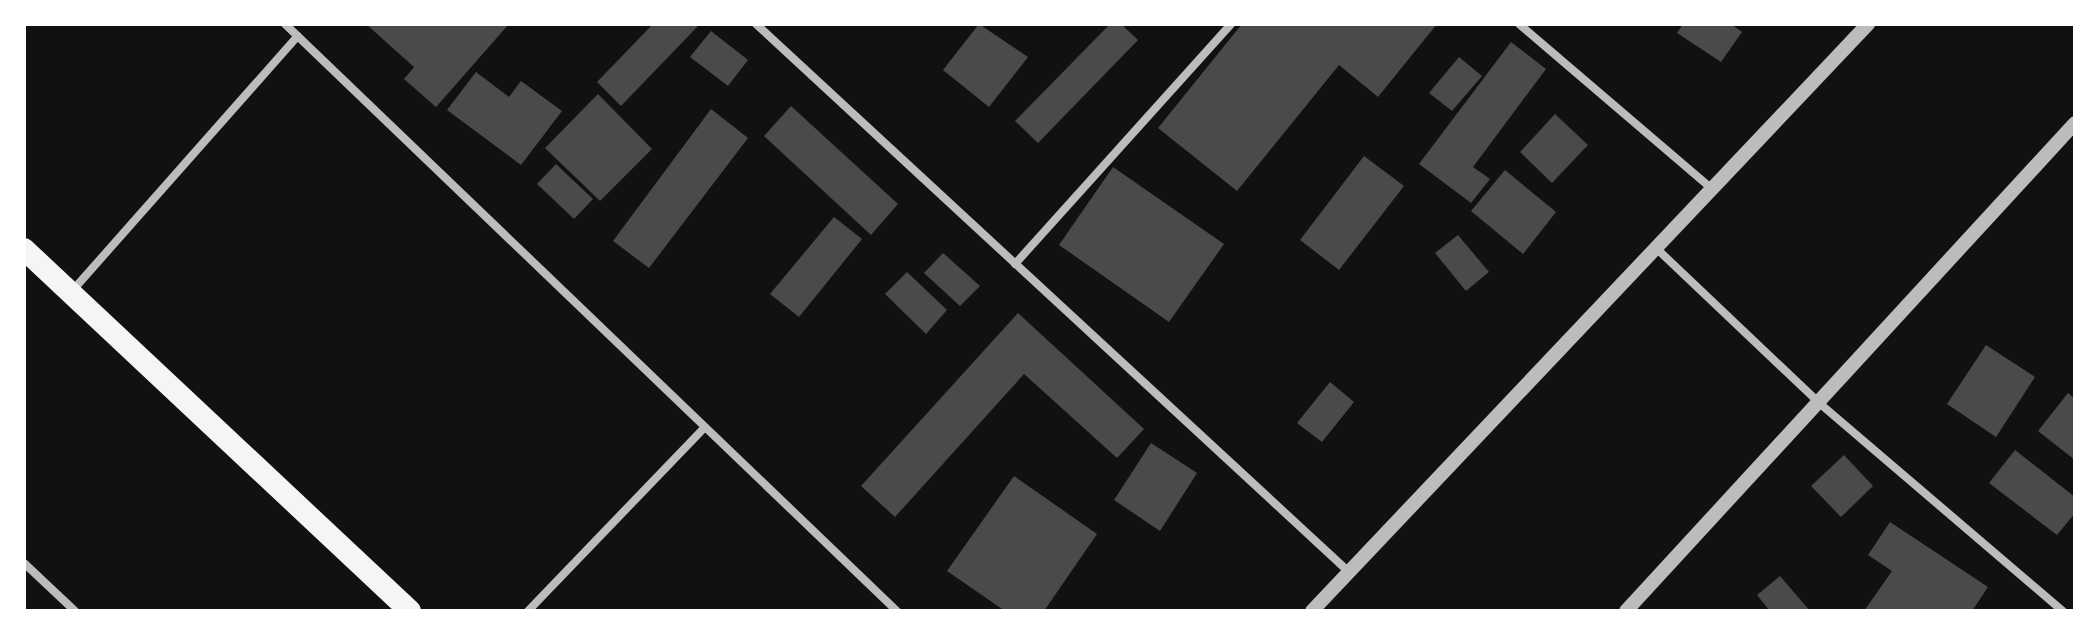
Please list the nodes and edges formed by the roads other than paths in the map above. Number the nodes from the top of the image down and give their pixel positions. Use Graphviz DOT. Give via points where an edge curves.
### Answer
graph roads {
  1 [pos="285,24"];
  2 [pos="756,24"];
  3 [pos="1231,24"];
  4 [pos="1519,24"];
  5 [pos="1868,24"];
  6 [pos="298,36"];
  7 [pos="2075,123"];
  8 [pos="1712,189"];
  9 [pos="1656,248"];
  10 [pos="24,249"];
  11 [pos="1015,264"];
  12 [pos="71,293"];
  13 [pos="1818,402"];
  14 [pos="705,427"];
  15 [pos="24,563"];
  16 [pos="1349,572"];
  17 [pos="75,611"];
  18 [pos="410,611"];
  19 [pos="528,611"];
  20 [pos="897,611"];
  21 [pos="1312,611"];
  22 [pos="1626,611"];
  23 [pos="2063,611"];
  1 -- 6 [label="street"];
  2 -- 11 [label="street"];
  3 -- 11 [label="street"];
  4 -- 8 [label="street"];
  5 -- 8 [label="street"];
  6 -- 12 [label="street"];
  6 -- 14 [label="street"];
  7 -- 13 [label="street"];
  8 -- 9 [label="street"];
  9 -- 13 [label="street"];
  9 -- 16 [label="street"];
  10 -- 12 [label="highway"];
  11 -- 16 [label="street"];
  12 -- 18 [label="highway"];
  13 -- 22 [label="street"];
  13 -- 23 [label="street"];
  14 -- 19 [label="street"];
  14 -- 20 [label="street"];
  15 -- 17 [label="street"];
  16 -- 21 [label="street"];
}
